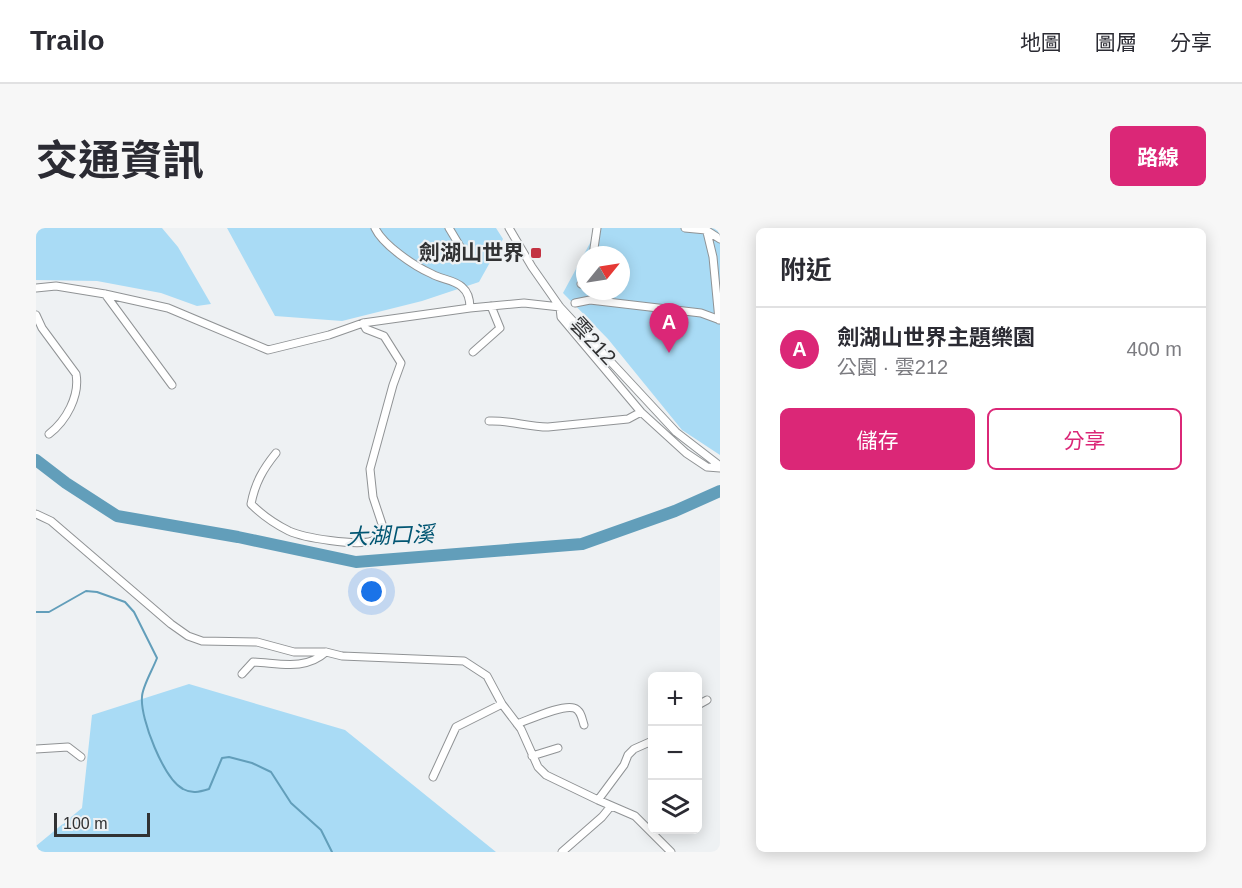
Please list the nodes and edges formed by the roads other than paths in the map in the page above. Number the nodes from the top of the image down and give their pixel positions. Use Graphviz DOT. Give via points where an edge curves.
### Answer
graph roads {
  1 [pos="375,228"];
  2 [pos="449,228"];
  3 [pos="509,228"];
  4 [pos="597,228"];
  5 [pos="685,228"];
  6 [pos="706,229"];
  7 [pos="720,239"];
  8 [pos="594,246"];
  9 [pos="461,248"];
  10 [pos="36,288"];
  11 [pos="105,294"];
  12 [pos="575,303"];
  13 [pos="491,306"];
  14 [pos="560,307"];
  15 [pos="470,308"];
  16 [pos="36,315"];
  17 [pos="719,320"];
  18 [pos="363,323"];
  19 [pos="472,352"];
  20 [pos="172,385"];
  21 [pos="641,412"];
  22 [pos="489,421"];
  23 [pos="49,434"];
  24 [pos="276,453"];
  25 [pos="720,467"];
  26 [pos="36,514"];
  27 [pos="326,652"];
  28 [pos="242,674"];
  29 [pos="707,700"];
  30 [pos="702,703"];
  31 [pos="502,704"];
  32 [pos="517,724"];
  33 [pos="584,725"];
  34 [pos="648,743"];
  35 [pos="558,748"];
  36 [pos="36,749"];
  37 [pos="532,756"];
  38 [pos="81,757"];
  39 [pos="433,777"];
  40 [pos="598,800"];
  41 [pos="611,806"];
  42 [pos="562,852"];
  43 [pos="671,852"];
  1 -- 15 [label="street" via="379,237 416,266 462,286 470,299"];
  2 -- 9 [label="street"];
  3 -- 14 [label="street, 雲212 / 雲212"];
  4 -- 8 [label="street"];
  5 -- 6 [label="street"];
  6 -- 7 [label="street"];
  6 -- 17 [label="street"];
  10 -- 11 [label="street" via="57,286"];
  11 -- 18 [label="street" via="168,308 268,350"];
  11 -- 20 [label="street"];
  12 -- 17 [label="street" via="590,300 701,313"];
  13 -- 14 [label="street" via="524,303"];
  13 -- 15 [label="street"];
  13 -- 19 [label="street" via="500,328"];
  14 -- 21 [label="street" via="561,317"];
  14 -- 25 [label="street, 雲212 / 雲212" via="676,432"];
  15 -- 18 [label="street"];
  16 -- 23 [label="street" via="76,374 78,384 68,414"];
  18 -- 24 [label="street" via="384,336 401,363 370,469 373,497 383,527 378,537 363,542 307,536 262,515 251,504 253,491 261,471"];
  21 -- 22 [label="street" via="628,419 548,427"];
  21 -- 25 [label="street" via="686,453 707,467"];
  26 -- 27 [label="street" via="51,520 188,636 202,641 257,642 294,652"];
  27 -- 28 [label="street" via="312,662 292,666 253,662"];
  27 -- 31 [label="street" via="464,661 487,676"];
  29 -- 30 [label="street"];
  31 -- 32 [label="street"];
  31 -- 39 [label="street" via="456,727"];
  32 -- 33 [label="street" via="574,708 580,712"];
  32 -- 37 [label="street"];
  34 -- 40 [label="street" via="628,755"];
  35 -- 37 [label="street"];
  36 -- 38 [label="street" via="68,747"];
  37 -- 40 [label="street" via="546,774"];
  40 -- 41 [label="street"];
  41 -- 42 [label="street"];
  41 -- 43 [label="street" via="635,816"];
}
